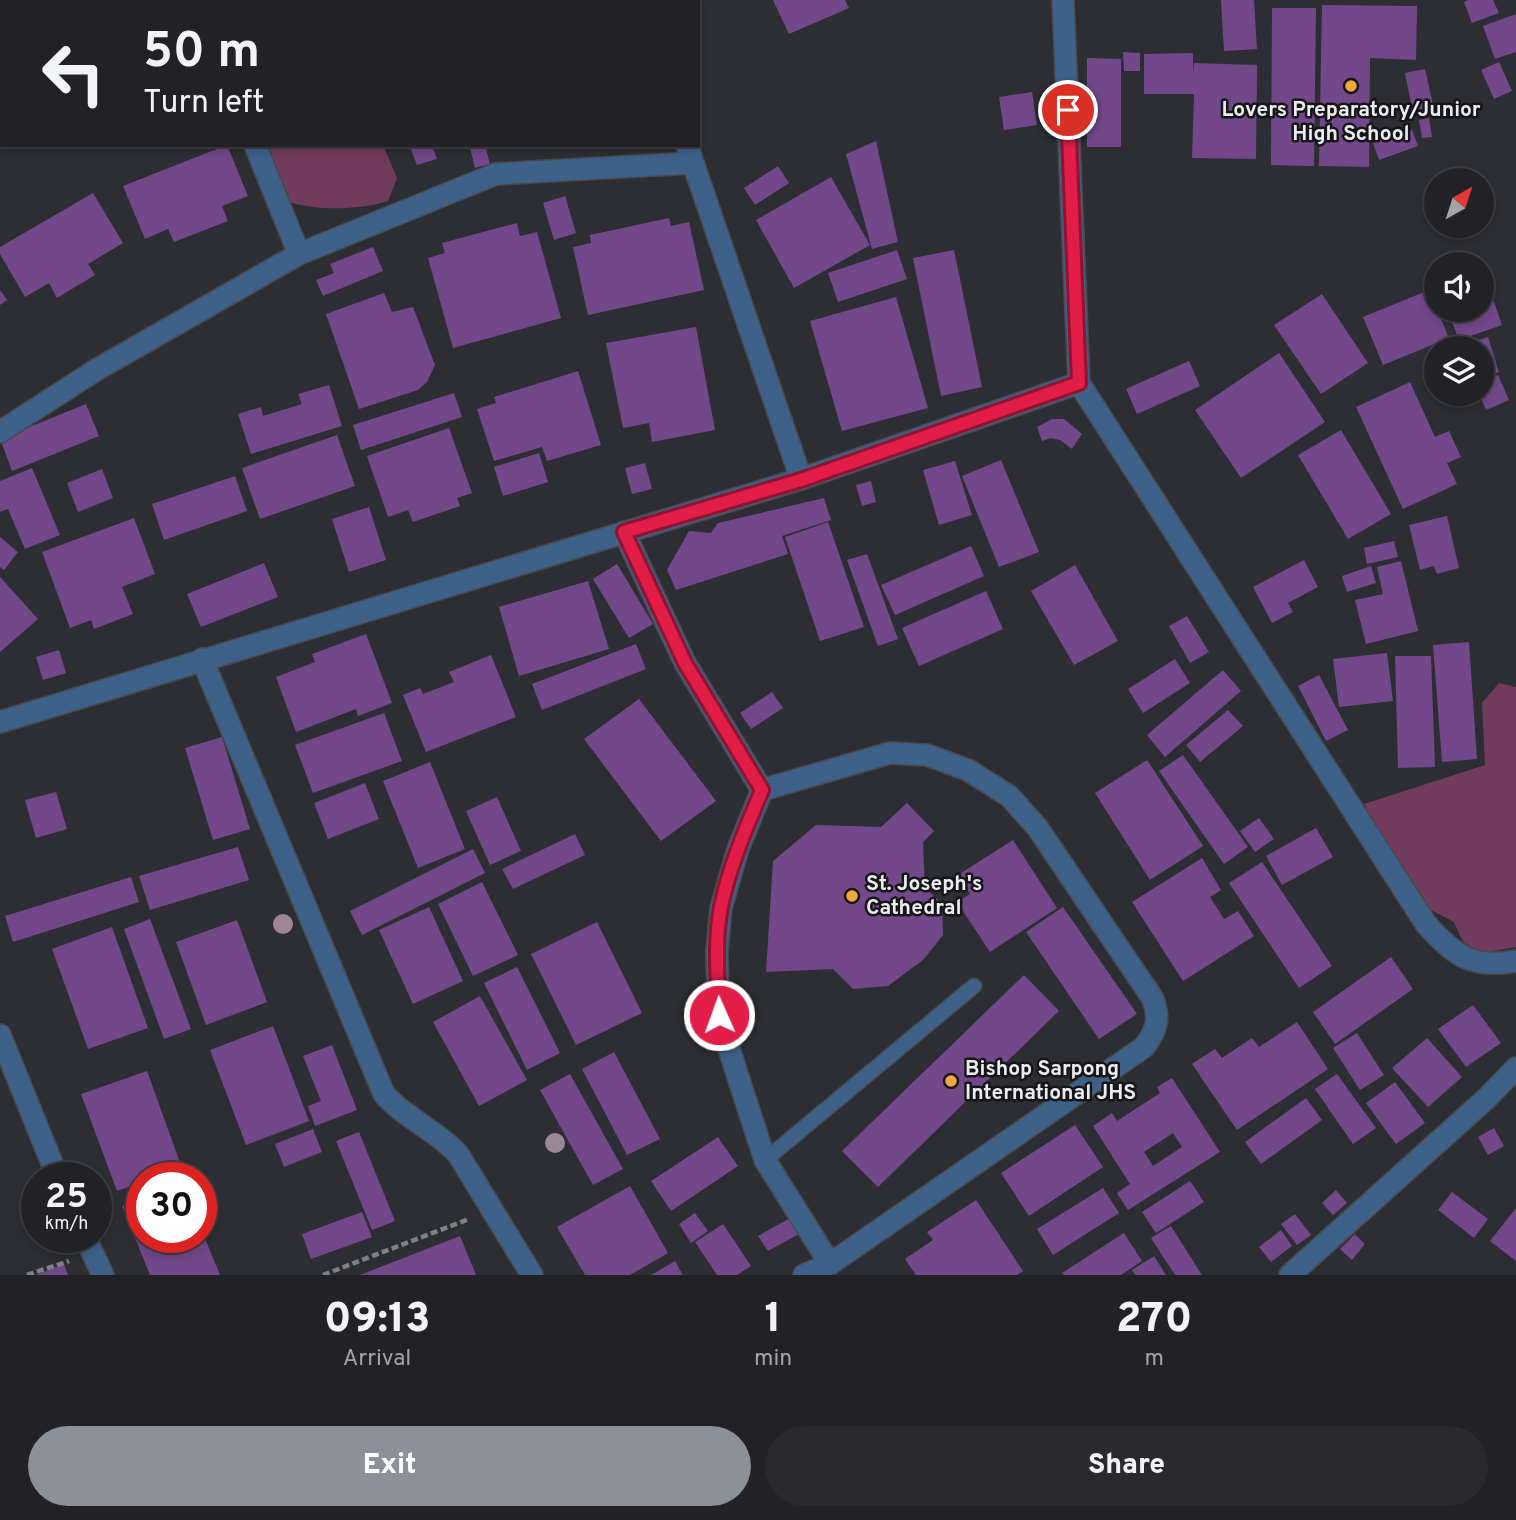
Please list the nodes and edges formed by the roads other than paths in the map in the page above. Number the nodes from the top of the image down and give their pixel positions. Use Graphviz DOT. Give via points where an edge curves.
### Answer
graph roads {
  1 [pos="1063,0"];
  2 [pos="256,147"];
  3 [pos="689,154"];
  4 [pos="299,254"];
  5 [pos="1079,383"];
  6 [pos="0,432"];
  7 [pos="801,480"];
  8 [pos="624,532"];
  9 [pos="202,659"];
  10 [pos="0,722"];
  11 [pos="762,790"];
  12 [pos="1516,961"];
  13 [pos="974,986"];
  14 [pos="0,1035"];
  15 [pos="1516,1068"];
  16 [pos="765,1160"];
  17 [pos="52,1162"];
  18 [pos="93,1253"];
  19 [pos="830,1264"];
  20 [pos="103,1275"];
  21 [pos="532,1275"];
  22 [pos="804,1275"];
  23 [pos="1290,1275"];
  1 -- 5 [label="street"];
  2 -- 4 [label="street"];
  3 -- 4 [label="street" via="496,174"];
  3 -- 7 [label="street"];
  4 -- 6 [label="street" via="96,370"];
  5 -- 7 [label="street"];
  5 -- 12 [label="street" via="1426,924 1443,943 1479,965"];
  7 -- 8 [label="street"];
  8 -- 9 [label="street"];
  8 -- 11 [label="street" via="685,663"];
  9 -- 10 [label="street"];
  9 -- 21 [label="street" via="384,1094 399,1111 444,1139 458,1154"];
  11 -- 16 [label="street" via="737,849 721,908 717,951 719,1015"];
  11 -- 19 [label="street" via="890,753 926,755 968,770 1009,796 1037,827 1153,999 1158,1016 1155,1032 1144,1047"];
  13 -- 16 [label="lane"];
  14 -- 17 [label="street"];
  15 -- 23 [label="street"];
  16 -- 19 [label="street"];
  18 -- 20 [label="street"];
  19 -- 22 [label="street"];
}
